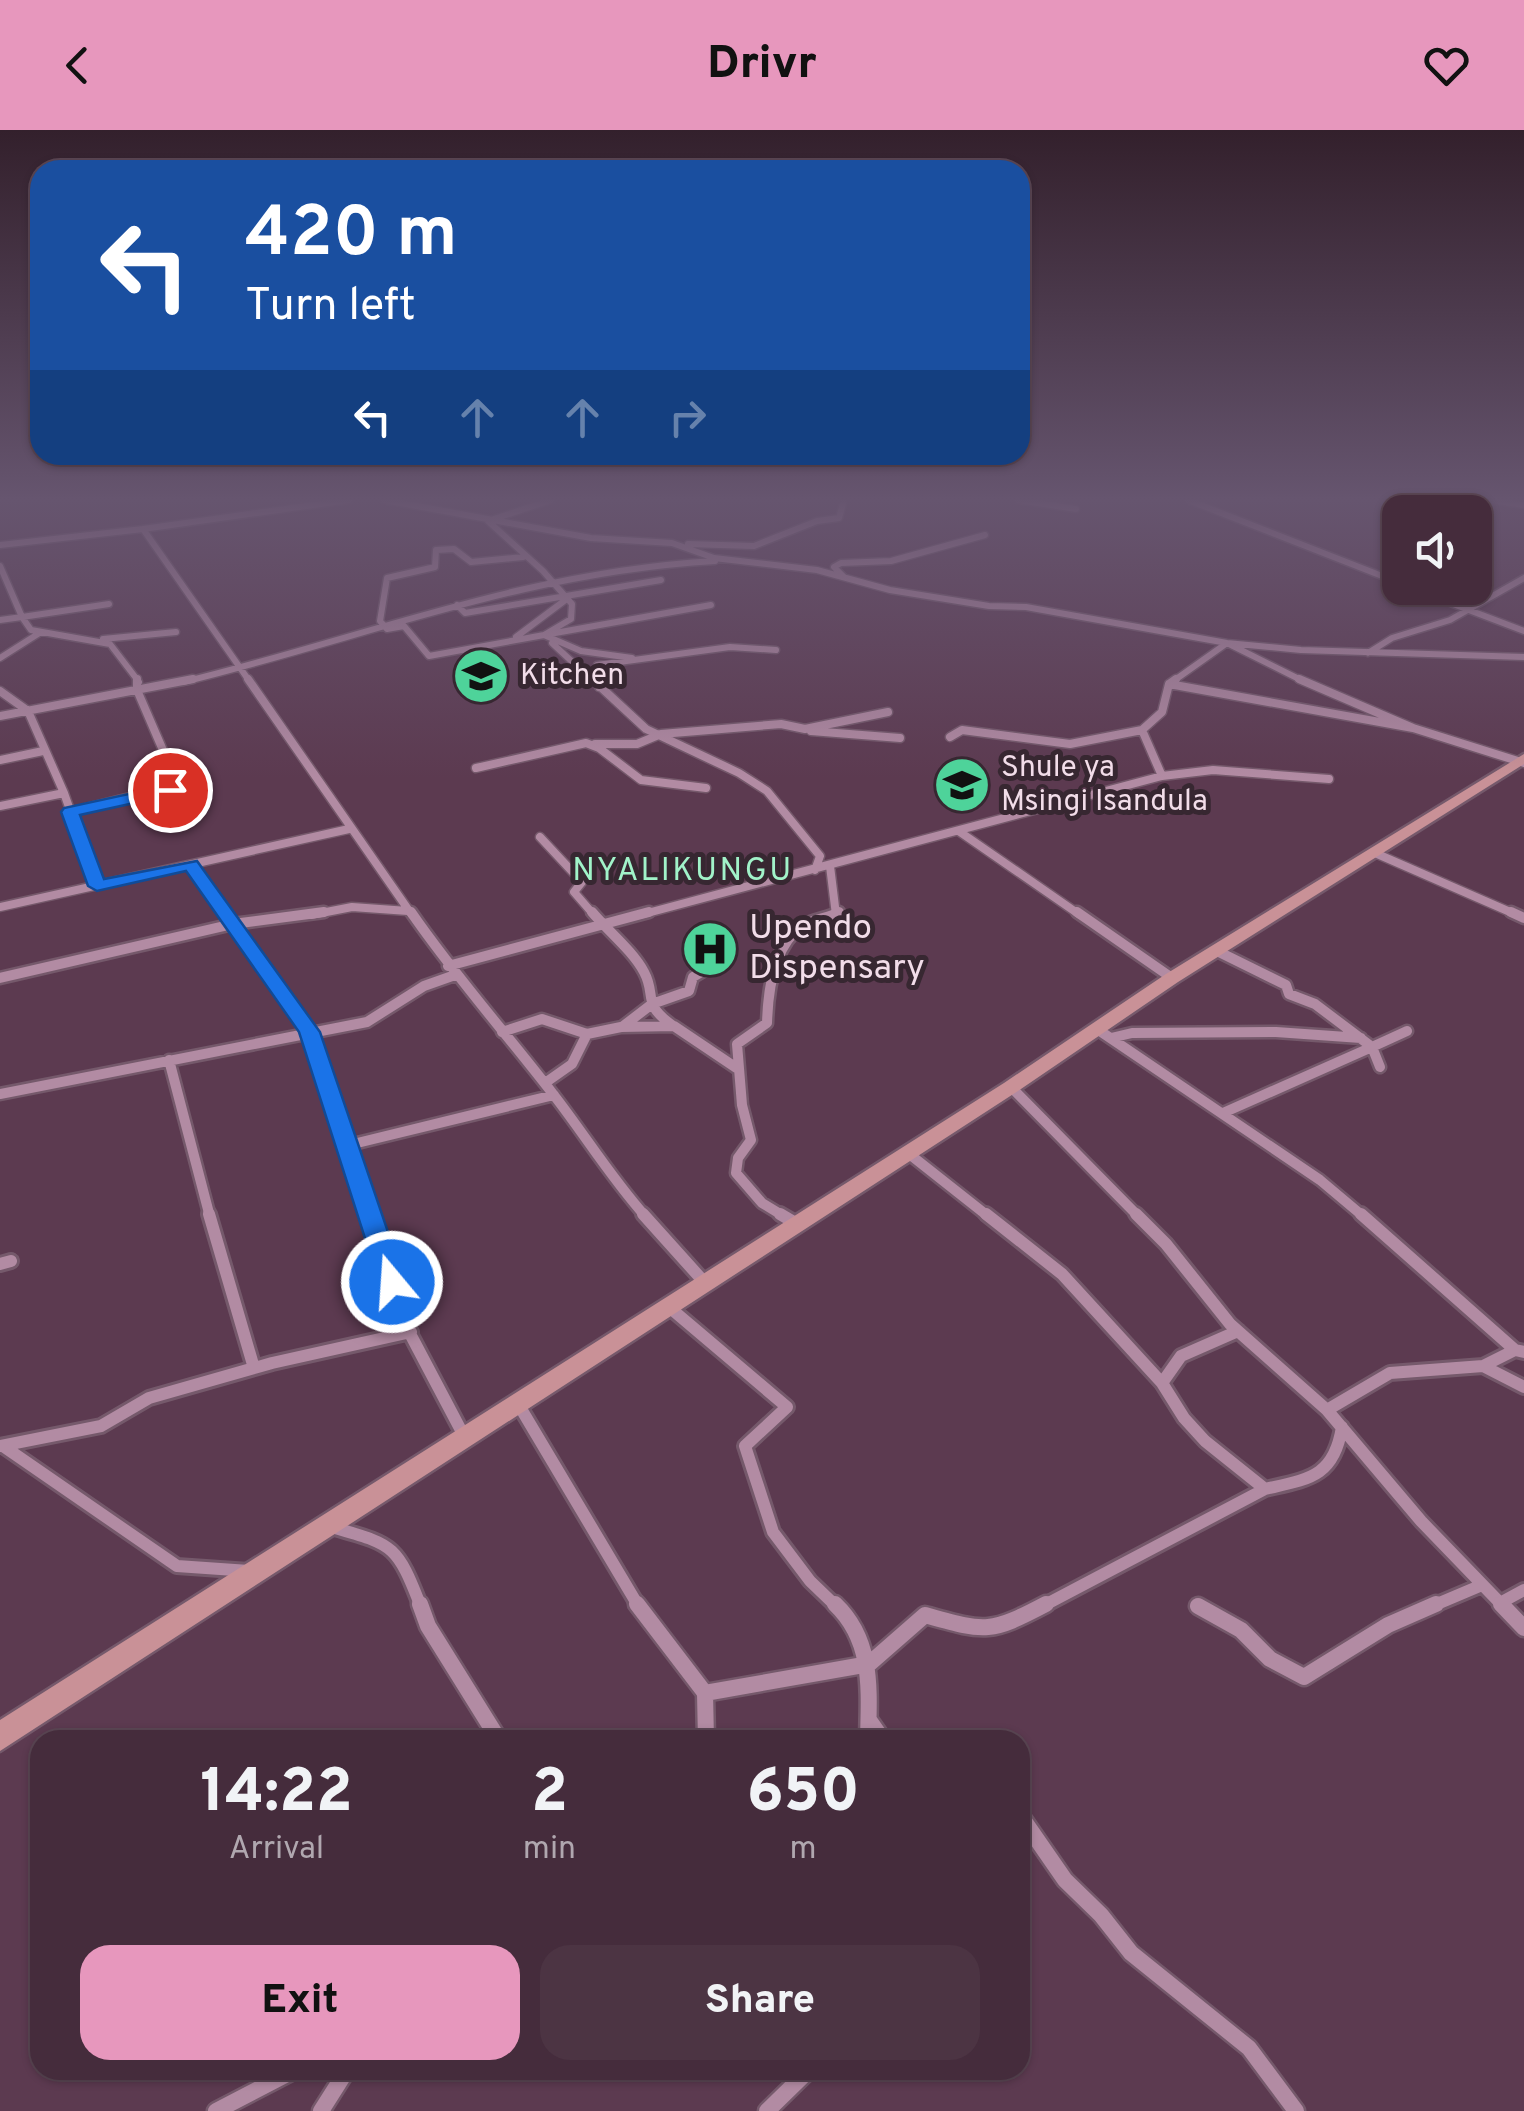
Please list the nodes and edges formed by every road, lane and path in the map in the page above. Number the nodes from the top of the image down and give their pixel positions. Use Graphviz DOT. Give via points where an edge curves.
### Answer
graph roads {
  1 [pos="11,592"];
  2 [pos="186,592"];
  3 [pos="384,592"];
  4 [pos="511,592"];
  5 [pos="564,592"];
  6 [pos="592,592"];
  7 [pos="905,592"];
  8 [pos="1498,592"];
  9 [pos="567,597"];
  10 [pos="109,604"];
  11 [pos="711,604"];
  12 [pos="457,605"];
  13 [pos="1457,605"];
  14 [pos="1468,609"];
  15 [pos="22,617"];
  16 [pos="0,620"];
  17 [pos="383,624"];
  18 [pos="1524,631"];
  19 [pos="40,632"];
  20 [pos="176,632"];
  21 [pos="544,635"];
  22 [pos="102,639"];
  23 [pos="512,641"];
  24 [pos="1227,643"];
  25 [pos="776,650"];
  26 [pos="581,651"];
  27 [pos="1367,653"];
  28 [pos="1524,657"];
  29 [pos="0,658"];
  30 [pos="632,658"];
  31 [pos="598,666"];
  32 [pos="238,668"];
  33 [pos="1170,684"];
  34 [pos="599,687"];
  35 [pos="137,690"];
  36 [pos="0,692"];
  37 [pos="28,711"];
  38 [pos="888,712"];
  39 [pos="0,716"];
  40 [pos="1413,728"];
  41 [pos="805,729"];
  42 [pos="1142,730"];
  43 [pos="662,734"];
  44 [pos="950,737"];
  45 [pos="900,738"];
  46 [pos="595,744"];
  47 [pos="43,752"];
  48 [pos="0,760"];
  49 [pos="1522,761"];
  50 [pos="476,768"];
  51 [pos="1162,776"];
  52 [pos="1329,778"];
  53 [pos="706,788"];
  54 [pos="64,793"];
  55 [pos="0,806"];
  56 [pos="70,812"];
  57 [pos="349,830"];
  58 [pos="960,832"];
  59 [pos="540,838"];
  60 [pos="1374,853"];
  61 [pos="190,865"];
  62 [pos="830,866"];
  63 [pos="815,870"];
  64 [pos="97,886"];
  65 [pos="0,907"];
  66 [pos="408,910"];
  67 [pos="1524,918"];
  68 [pos="232,924"];
  69 [pos="600,926"];
  70 [pos="1217,951"];
  71 [pos="710,967"];
  72 [pos="452,971"];
  73 [pos="0,978"];
  74 [pos="1172,978"];
  75 [pos="652,1004"];
  76 [pos="674,1026"];
  77 [pos="621,1027"];
  78 [pos="1407,1030"];
  79 [pos="310,1032"];
  80 [pos="502,1032"];
  81 [pos="587,1034"];
  82 [pos="1104,1034"];
  83 [pos="1362,1038"];
  84 [pos="1372,1047"];
  85 [pos="169,1060"];
  86 [pos="1380,1067"];
  87 [pos="738,1068"];
  88 [pos="545,1083"];
  89 [pos="1011,1087"];
  90 [pos="0,1094"];
  91 [pos="554,1094"];
  92 [pos="1223,1112"];
  93 [pos="348,1145"];
  94 [pos="908,1153"];
  95 [pos="797,1224"];
  96 [pos="705,1283"];
  97 [pos="668,1306"];
  98 [pos="1238,1331"];
  99 [pos="411,1332"];
  100 [pos="1519,1351"];
  101 [pos="1484,1366"];
  102 [pos="254,1368"];
  103 [pos="1162,1383"];
  104 [pos="1524,1387"];
  105 [pos="517,1402"];
  106 [pos="1328,1410"];
  107 [pos="1342,1428"];
  108 [pos="464,1436"];
  109 [pos="1,1446"];
  110 [pos="1265,1489"];
  111 [pos="326,1525"];
  112 [pos="256,1571"];
  113 [pos="1482,1586"];
  114 [pos="1524,1590"];
  115 [pos="1500,1603"];
  116 [pos="1198,1606"];
  117 [pos="1524,1628"];
  118 [pos="869,1664"];
  119 [pos="705,1693"];
  120 [pos="869,1720"];
  121 [pos="493,1730"];
  122 [pos="706,1730"];
  123 [pos="868,1730"];
  124 [pos="876,1730"];
  125 [pos="0,1737"];
  126 [pos="1030,1829"];
  127 [pos="276,2080"];
  128 [pos="340,2080"];
  129 [pos="799,2080"];
  130 [pos="216,2111"];
  131 [pos="321,2111"];
  132 [pos="768,2111"];
  133 [pos="1296,2111"];
  1 -- 15 [label="street"];
  2 -- 32 [label="street"];
  3 -- 17 [label="street"];
  4 -- 12 [label="street"];
  5 -- 9 [label="street"];
  6 -- 9 [label="street"];
  7 -- 24 [label="street"];
  8 -- 14 [label="street"];
  9 -- 12 [label="street" via="465,613"];
  9 -- 21 [label="street" via="571,619"];
  9 -- 23 [label="street"];
  10 -- 15 [label="street"];
  11 -- 21 [label="street"];
  12 -- 17 [label="street"];
  13 -- 14 [label="street"];
  14 -- 18 [label="street"];
  14 -- 27 [label="street"];
  15 -- 16 [label="street"];
  15 -- 19 [label="street"];
  17 -- 23 [label="street" via="404,626 428,656"];
  17 -- 32 [label="street"];
  19 -- 22 [label="street"];
  19 -- 29 [label="street"];
  20 -- 22 [label="street"];
  21 -- 23 [label="street"];
  21 -- 26 [label="street"];
  21 -- 34 [label="street"];
  22 -- 35 [label="street" via="140,683"];
  24 -- 27 [label="street"];
  24 -- 33 [label="street"];
  24 -- 40 [label="street"];
  25 -- 30 [label="street" via="730,647"];
  26 -- 30 [label="street"];
  26 -- 31 [label="street"];
  27 -- 28 [label="street"];
  30 -- 31 [label="street"];
  31 -- 34 [label="street" via="612,682"];
  32 -- 35 [label="street"];
  32 -- 57 [label="street"];
  33 -- 40 [label="street"];
  33 -- 42 [label="street" via="1162,712"];
  34 -- 43 [label="street" via="646,729"];
  35 -- 37 [label="street"];
  35 -- 56 [label="street" via="178,785"];
  36 -- 37 [label="street"];
  37 -- 39 [label="street"];
  37 -- 47 [label="street"];
  38 -- 41 [label="street"];
  40 -- 49 [label="street"];
  41 -- 43 [label="street" via="781,724"];
  41 -- 45 [label="street"];
  42 -- 44 [label="street" via="1070,744 962,730"];
  42 -- 51 [label="street"];
  43 -- 46 [label="street" via="636,744"];
  43 -- 63 [label="street" via="768,791 820,856"];
  46 -- 50 [label="street"];
  46 -- 53 [label="street" via="650,783"];
  47 -- 48 [label="street"];
  47 -- 54 [label="street"];
  49 -- 60 [label="main road"];
  51 -- 52 [label="street" via="1214,770"];
  51 -- 58 [label="street"];
  54 -- 55 [label="street"];
  54 -- 56 [label="street"];
  56 -- 64 [label="street"];
  57 -- 61 [label="street"];
  57 -- 66 [label="street"];
  58 -- 62 [label="street"];
  58 -- 74 [label="street"];
  59 -- 69 [label="street" via="582,882 574,892"];
  60 -- 67 [label="street"];
  60 -- 70 [label="main road"];
  61 -- 64 [label="street"];
  61 -- 68 [label="street"];
  62 -- 63 [label="street"];
  62 -- 87 [label="street" via="839,914 802,927 784,948 766,1023 737,1044"];
  63 -- 69 [label="street"];
  64 -- 65 [label="street"];
  66 -- 68 [label="street" via="352,907"];
  66 -- 72 [label="street"];
  68 -- 73 [label="street"];
  68 -- 79 [label="street"];
  69 -- 72 [label="street"];
  69 -- 75 [label="street" via="646,974"];
  70 -- 74 [label="main road"];
  70 -- 83 [label="street" via="1286,986"];
  71 -- 75 [label="street" via="693,977 690,991"];
  72 -- 79 [label="street" via="367,1022"];
  72 -- 80 [label="street"];
  74 -- 82 [label="main road"];
  75 -- 76 [label="street"];
  75 -- 77 [label="street"];
  76 -- 77 [label="street"];
  76 -- 87 [label="street"];
  77 -- 81 [label="street"];
  78 -- 84 [label="street"];
  79 -- 85 [label="street"];
  79 -- 93 [label="street"];
  80 -- 81 [label="street" via="542,1019"];
  80 -- 88 [label="street"];
  81 -- 88 [label="street" via="579,1058"];
  82 -- 83 [label="street" via="1322,1032"];
  82 -- 89 [label="main road"];
  82 -- 92 [label="street"];
  83 -- 84 [label="street"];
  84 -- 86 [label="street"];
  84 -- 92 [label="street"];
  85 -- 90 [label="street"];
  85 -- 102 [label="street"];
  87 -- 95 [label="street" via="751,1140 736,1173 762,1203"];
  88 -- 91 [label="street"];
  89 -- 94 [label="main road"];
  89 -- 98 [label="street" via="1166,1244"];
  91 -- 93 [label="street"];
  91 -- 96 [label="street" via="614,1182"];
  92 -- 100 [label="street" via="1320,1180"];
  93 -- 99 [label="street"];
  94 -- 95 [label="main road"];
  94 -- 103 [label="street" via="1062,1274"];
  95 -- 96 [label="main road"];
  96 -- 97 [label="main road"];
  97 -- 105 [label="main road"];
  97 -- 118 [label="street" via="787,1406 745,1446 752,1472 773,1532 810,1582 847,1616"];
  98 -- 103 [label="street" via="1181,1356"];
  98 -- 106 [label="street"];
  99 -- 102 [label="street"];
  99 -- 108 [label="street"];
  100 -- 101 [label="street"];
  101 -- 104 [label="street"];
  101 -- 106 [label="street" via="1390,1373"];
  102 -- 109 [label="street" via="150,1398 101,1426"];
  103 -- 110 [label="street" via="1185,1420 1242,1476"];
  105 -- 108 [label="main road"];
  105 -- 119 [label="street" via="628,1593"];
  106 -- 107 [label="street"];
  107 -- 110 [label="street" via="1332,1466"];
  107 -- 113 [label="street"];
  108 -- 111 [label="main road"];
  109 -- 112 [label="street" via="177,1566"];
  110 -- 118 [label="street" via="1001,1628 978,1630 925,1615"];
  111 -- 112 [label="main road"];
  111 -- 121 [label="street" via="388,1544 404,1563 428,1626"];
  112 -- 125 [label="main road"];
  113 -- 115 [label="street"];
  113 -- 116 [label="street" via="1388,1625 1304,1678"];
  114 -- 115 [label="street"];
  115 -- 117 [label="street"];
  118 -- 119 [label="street"];
  118 -- 120 [label="street"];
  119 -- 122 [label="street"];
  120 -- 123 [label="street"];
  120 -- 124 [label="street"];
  126 -- 133 [label="street" via="1131,1953 1250,2048"];
  127 -- 130 [label="street"];
  128 -- 131 [label="street"];
  129 -- 132 [label="street"];
}
